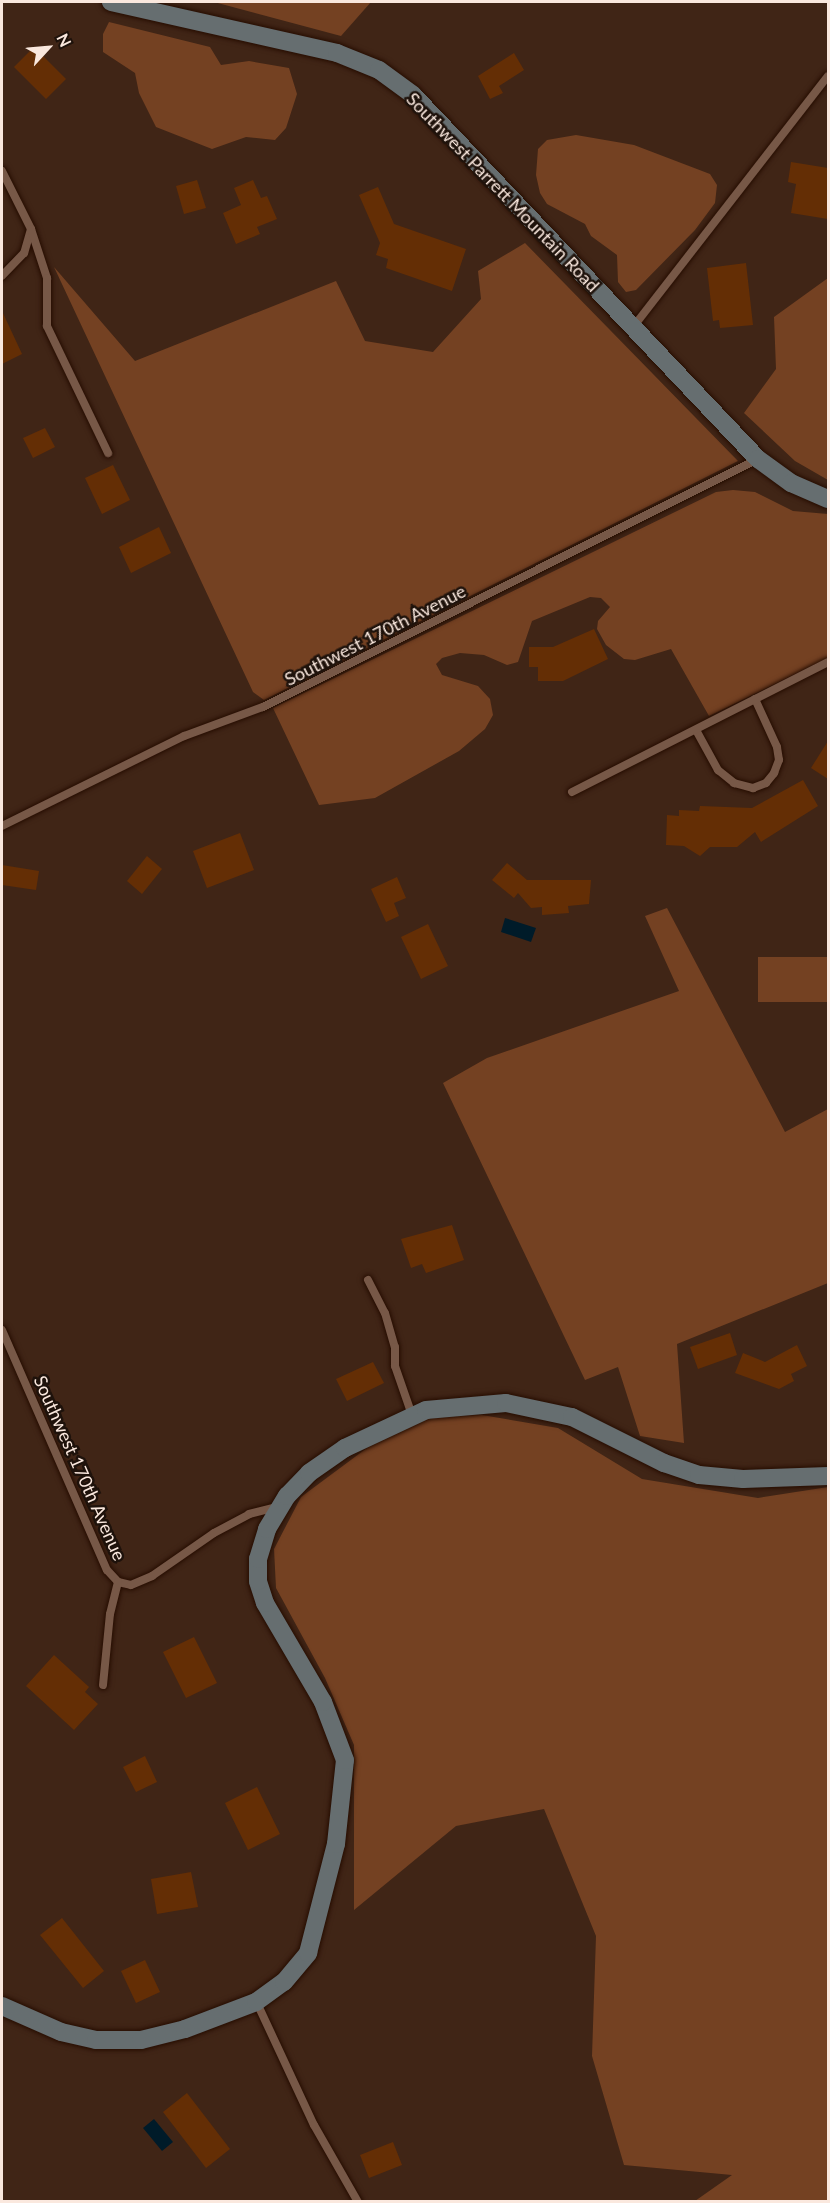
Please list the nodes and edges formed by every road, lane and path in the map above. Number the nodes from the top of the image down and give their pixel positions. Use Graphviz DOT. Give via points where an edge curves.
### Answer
graph roads {
  1 [pos="111,2"];
  2 [pos="828,76"];
  3 [pos="2,171"];
  4 [pos="31,229"];
  5 [pos="2,276"];
  6 [pos="633,327"];
  7 [pos="108,453"];
  8 [pos="758,459"];
  9 [pos="828,499"];
  10 [pos="828,662"];
  11 [pos="756,699"];
  12 [pos="696,730"];
  13 [pos="572,792"];
  14 [pos="2,826"];
  15 [pos="368,1280"];
  16 [pos="2,1330"];
  17 [pos="412,1415"];
  18 [pos="828,1476"];
  19 [pos="279,1506"];
  20 [pos="118,1582"];
  21 [pos="103,1685"];
  22 [pos="256,2002"];
  23 [pos="2,2006"];
  24 [pos="358,2202"];
  1 -- 6 [label="street, Southwest Parrett Mountain Road" via="337,53 379,70 413,95"];
  2 -- 6 [label="lane"];
  3 -- 4 [label="lane"];
  4 -- 5 [label="lane" via="24,253"];
  4 -- 7 [label="lane" via="47,278 47,326"];
  6 -- 8 [label="street, Southwest Parrett Mountain Road"];
  8 -- 9 [label="street, Southwest Parrett Mountain Road" via="791,483"];
  8 -- 14 [label="lane, Southwest 170th Avenue" via="263,707 184,736"];
  10 -- 11 [label="lane"];
  11 -- 12 [label="lane"];
  11 -- 12 [label="lane" via="779,760 765,783 753,788 734,783 718,770"];
  12 -- 13 [label="lane"];
  15 -- 17 [label="lane" via="385,1313"];
  16 -- 20 [label="lane, Southwest 170th Avenue" via="107,1570"];
  17 -- 18 [label="street" via="468,1404 526,1406 572,1417 664,1463 699,1475 763,1479"];
  17 -- 19 [label="street" via="367,1435 318,1466"];
  19 -- 20 [label="lane, Southwest 170th Avenue" via="249,1514 142,1581 131,1586"];
  19 -- 22 [label="street" via="260,1549 258,1581 274,1624 337,1732 345,1760 345,1780 336,1844 312,1944 291,1975"];
  20 -- 21 [label="lane" via="110,1614"];
  22 -- 23 [label="street" via="185,2029 121,2041 61,2032"];
  22 -- 24 [label="lane" via="314,2125"];
}
